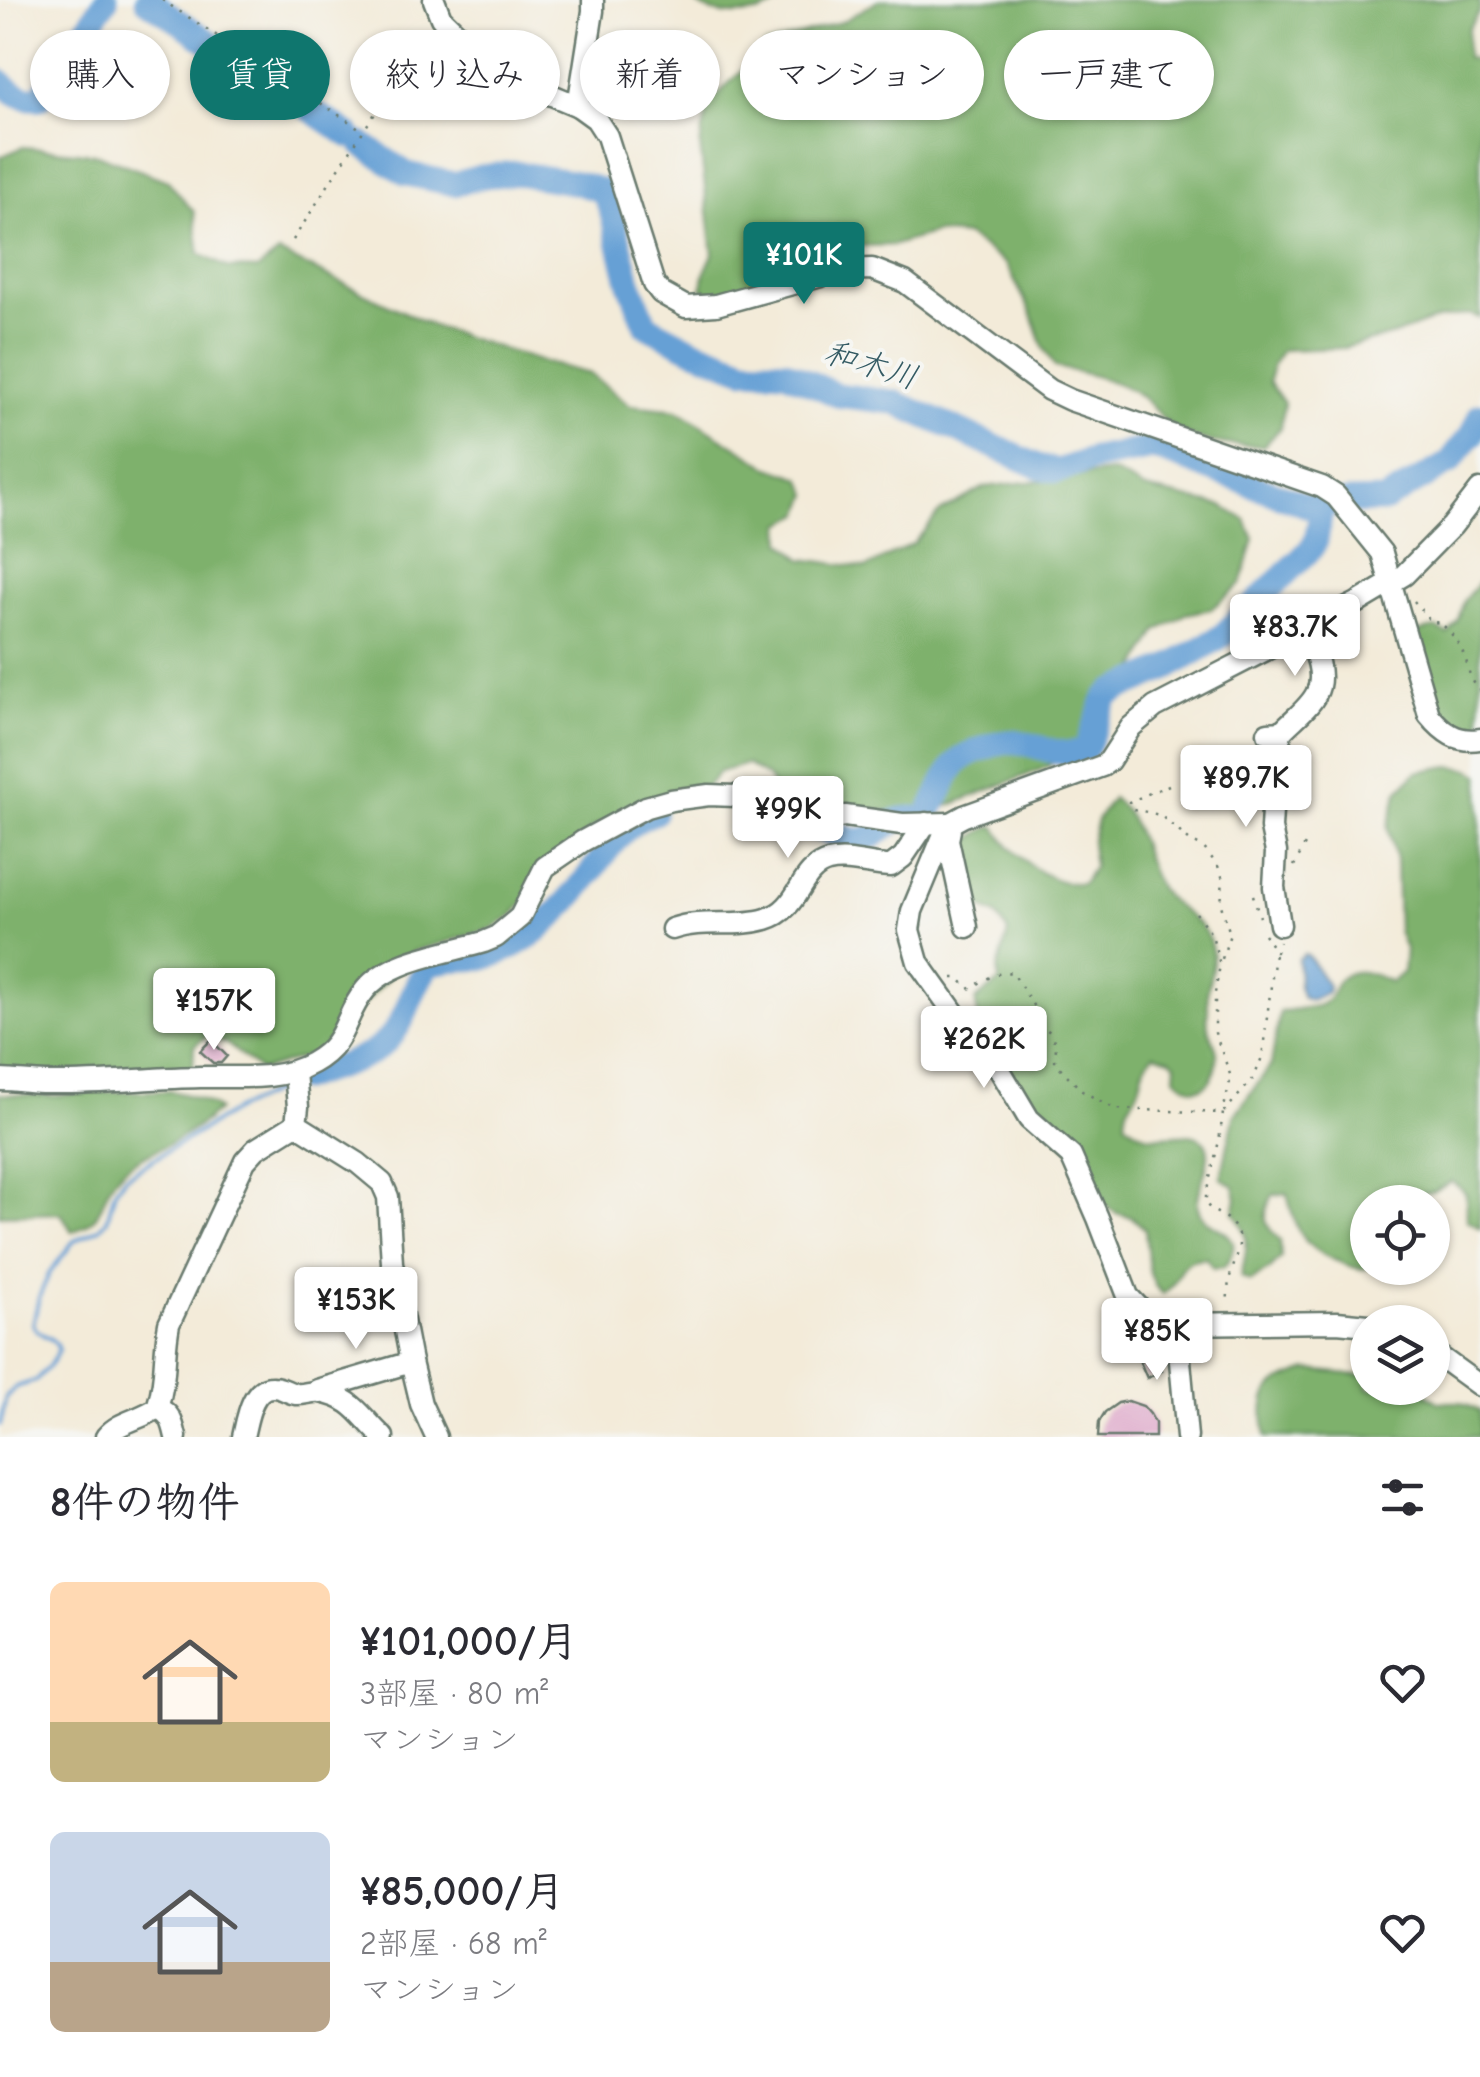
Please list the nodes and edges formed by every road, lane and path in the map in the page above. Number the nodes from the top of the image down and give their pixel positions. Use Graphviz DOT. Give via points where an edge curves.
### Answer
graph roads {
  1 [pos="162,0"];
  2 [pos="593,0"];
  3 [pos="438,9"];
  4 [pos="578,106"];
  5 [pos="363,131"];
  6 [pos="293,240"];
  7 [pos="1480,490"];
  8 [pos="1397,578"];
  9 [pos="1305,629"];
  10 [pos="1480,691"];
  11 [pos="1480,739"];
  12 [pos="1170,785"];
  13 [pos="926,823"];
  14 [pos="951,824"];
  15 [pos="1196,913"];
  16 [pos="1280,925"];
  17 [pos="967,926"];
  18 [pos="672,929"];
  19 [pos="1276,952"];
  20 [pos="1220,965"];
  21 [pos="936,991"];
  22 [pos="296,1079"];
  23 [pos="0,1080"];
  24 [pos="1223,1113"];
  25 [pos="296,1124"];
  26 [pos="1227,1322"];
  27 [pos="1173,1324"];
  28 [pos="1350,1324"];
  29 [pos="412,1362"];
  30 [pos="1450,1364"];
  31 [pos="1480,1386"];
  32 [pos="314,1391"];
  33 [pos="157,1408"];
  34 [pos="427,1434"];
  35 [pos="106,1437"];
  36 [pos="176,1437"];
  37 [pos="243,1437"];
  38 [pos="382,1437"];
  39 [pos="1187,1437"];
  1 -- 5 [label="path"];
  2 -- 4 [label="street"];
  3 -- 4 [label="street" via="497,72"];
  3 -- 5 [label="path"];
  4 -- 8 [label="street" via="607,136 654,284 674,302 716,305 843,270 872,269 905,282 1049,390 1322,487"];
  5 -- 6 [label="path"];
  7 -- 8 [label="street"];
  8 -- 9 [label="street"];
  8 -- 10 [label="path" via="1432,623 1457,641"];
  8 -- 11 [label="street" via="1430,716 1444,734"];
  9 -- 14 [label="street" via="1155,707 1102,766"];
  9 -- 16 [label="street" via="1320,682 1316,694 1274,732 1271,828"];
  12 -- 20 [label="path" via="1129,804 1160,816 1218,866 1230,934"];
  13 -- 14 [label="street"];
  13 -- 18 [label="street" via="891,866 854,861 817,867 780,914"];
  13 -- 22 [label="street" via="818,820 736,796 646,807 546,867 520,917 496,937 404,964 372,982 336,1045"];
  14 -- 17 [label="street" via="948,840"];
  14 -- 21 [label="street" via="908,930"];
  15 -- 20 [label="path" via="1212,935"];
  19 -- 24 [label="path" via="1262,1057 1254,1078"];
  20 -- 24 [label="path" via="1215,1033 1231,1077"];
  21 -- 24 [label="path" via="956,977 969,989 1013,972 1038,1022 1051,1033 1055,1062 1082,1091 1114,1109"];
  21 -- 27 [label="street" via="991,1054 1029,1119 1071,1156 1128,1296 1146,1314"];
  22 -- 23 [label="street"];
  22 -- 25 [label="street"];
  24 -- 26 [label="path" via="1206,1204 1238,1230"];
  25 -- 29 [label="street" via="382,1183"];
  25 -- 33 [label="street" via="245,1161 168,1324"];
  26 -- 27 [label="street"];
  26 -- 28 [label="street"];
  27 -- 39 [label="street"];
  29 -- 32 [label="street"];
  29 -- 34 [label="street"];
  30 -- 31 [label="street"];
  32 -- 37 [label="street" via="264,1388"];
  32 -- 38 [label="street" via="350,1402"];
  33 -- 35 [label="street"];
  33 -- 36 [label="street" via="170,1417"];
}
